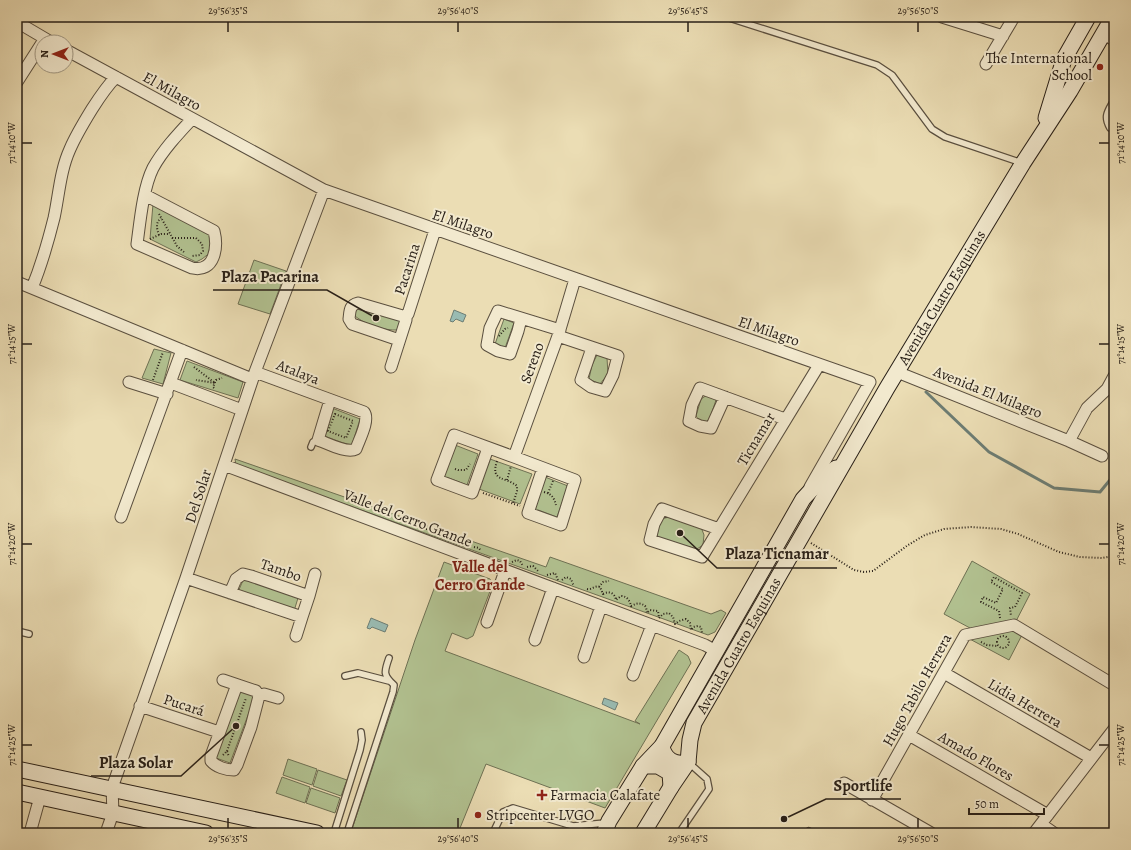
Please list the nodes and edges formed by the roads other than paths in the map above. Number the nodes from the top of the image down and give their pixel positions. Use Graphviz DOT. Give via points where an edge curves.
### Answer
graph roads {
  1 [pos="726,17"];
  2 [pos="942,17"];
  3 [pos="1014,17"];
  4 [pos="1088,17"];
  5 [pos="1113,17"];
  6 [pos="17,22"];
  7 [pos="35,34"];
  8 [pos="1003,36"];
  9 [pos="1108,39"];
  10 [pos="74,54"];
  11 [pos="34,57"];
  12 [pos="986,64"];
  13 [pos="116,78"];
  14 [pos="17,82"];
  15 [pos="1114,100"];
  16 [pos="192,119"];
  17 [pos="1114,129"];
  18 [pos="1041,135"];
  19 [pos="1024,163"];
  20 [pos="324,190"];
  21 [pos="145,195"];
  22 [pos="435,230"];
  23 [pos="576,279"];
  24 [pos="17,282"];
  25 [pos="32,288"];
  26 [pos="406,317"];
  27 [pos="521,318"];
  28 [pos="559,333"];
  29 [pos="399,340"];
  30 [pos="592,348"];
  31 [pos="181,353"];
  32 [pos="819,365"];
  33 [pos="391,367"];
  34 [pos="897,372"];
  35 [pos="250,375"];
  36 [pos="1114,376"];
  37 [pos="129,382"];
  38 [pos="870,382"];
  39 [pos="170,383"];
  40 [pos="167,394"];
  41 [pos="725,397"];
  42 [pos="330,400"];
  43 [pos="242,410"];
  44 [pos="785,419"];
  45 [pos="1069,441"];
  46 [pos="488,448"];
  47 [pos="1102,456"];
  48 [pos="514,457"];
  49 [pos="844,461"];
  50 [pos="224,465"];
  51 [pos="543,468"];
  52 [pos="803,498"];
  53 [pos="121,517"];
  54 [pos="719,529"];
  55 [pos="505,571"];
  56 [pos="315,574"];
  57 [pos="186,578"];
  58 [pos="553,588"];
  59 [pos="230,593"];
  60 [pos="309,596"];
  61 [pos="601,606"];
  62 [pos="302,617"];
  63 [pos="487,622"];
  64 [pos="652,625"];
  65 [pos="17,631"];
  66 [pos="30,634"];
  67 [pos="296,636"];
  68 [pos="535,640"];
  69 [pos="716,651"];
  70 [pos="584,657"];
  71 [pos="390,658"];
  72 [pos="944,673"];
  73 [pos="633,675"];
  74 [pos="345,676"];
  75 [pos="223,680"];
  76 [pos="389,681"];
  77 [pos="1114,685"];
  78 [pos="238,686"];
  79 [pos="259,696"];
  80 [pos="278,698"];
  81 [pos="140,706"];
  82 [pos="1114,729"];
  83 [pos="219,732"];
  84 [pos="361,732"];
  85 [pos="909,735"];
  86 [pos="662,746"];
  87 [pos="1091,758"];
  88 [pos="688,762"];
  89 [pos="643,766"];
  90 [pos="17,769"];
  91 [pos="844,783"];
  92 [pos="671,787"];
  93 [pos="112,788"];
  94 [pos="17,792"];
  95 [pos="40,797"];
  96 [pos="872,800"];
  97 [pos="113,813"];
  98 [pos="1048,815"];
  99 [pos="1041,824"];
  100 [pos="580,825"];
  101 [pos="573,826"];
  102 [pos="604,827"];
  103 [pos="649,828"];
  104 [pos="188,831"];
  105 [pos="30,833"];
  106 [pos="106,833"];
  107 [pos="206,833"];
  108 [pos="317,833"];
  109 [pos="334,833"];
  110 [pos="347,833"];
  111 [pos="493,833"];
  112 [pos="571,833"];
  113 [pos="589,833"];
  114 [pos="679,833"];
  115 [pos="931,833"];
  116 [pos="1034,833"];
  117 [pos="1054,833"];
  1 -- 19 [label="lane" via="877,65 892,75 932,129 945,136"];
  2 -- 8 [label="street"];
  3 -- 8 [label="street"];
  4 -- 18 [label="main road, Avenida Cuatro Esquinas" via="1064,59"];
  5 -- 9 [label="main road, Avenida Cuatro Esquinas"];
  6 -- 7 [label="street"];
  8 -- 12 [label="street"];
  9 -- 18 [label="main road, Avenida Cuatro Esquinas"];
  10 -- 13 [label="street, El Milagro"];
  11 -- 14 [label="street"];
  13 -- 16 [label="street, El Milagro"];
  13 -- 25 [label="street" via="101,95 69,150 60,180 54,218"];
  15 -- 17 [label="lane" via="1107,112 1106,121 1110,128"];
  16 -- 20 [label="street, El Milagro"];
  16 -- 21 [label="street" via="171,142 153,168"];
  18 -- 19 [label="main road, Avenida Cuatro Esquinas"];
  19 -- 34 [label="main road, Avenida Cuatro Esquinas"];
  20 -- 22 [label="street, El Milagro"];
  20 -- 35 [label="street, Del Solar"];
  21 -- 21 [label="street" via="137,244 192,268 200,270 206,267 214,256 214,231"];
  22 -- 23 [label="street, El Milagro"];
  22 -- 26 [label="street, Pacarina"];
  23 -- 28 [label="street, Sereno"];
  23 -- 32 [label="street, El Milagro"];
  24 -- 25 [label="street, Atalaya"];
  25 -- 31 [label="street, Atalaya" via="166,344"];
  26 -- 29 [label="street, Pacarina"];
  26 -- 29 [label="street, Pacarina" via="358,303 350,307 350,323"];
  27 -- 28 [label="street"];
  28 -- 30 [label="street"];
  28 -- 48 [label="street, Sereno"];
  29 -- 33 [label="street, Pacarina"];
  31 -- 35 [label="street, Atalaya"];
  31 -- 39 [label="street"];
  32 -- 38 [label="street, El Milagro"];
  32 -- 44 [label="street, Ticnamar"];
  34 -- 45 [label="street, Avenida El Milagro"];
  34 -- 49 [label="main road, Avenida Cuatro Esquinas"];
  35 -- 42 [label="street, Atalaya"];
  35 -- 43 [label="street, Del Solar"];
  36 -- 45 [label="street" via="1106,389 1087,408"];
  37 -- 40 [label="street"];
  38 -- 52 [label="street, Avenida Cuatro Esquinas"];
  39 -- 40 [label="street"];
  39 -- 43 [label="street"];
  40 -- 53 [label="street"];
  41 -- 44 [label="street"];
  42 -- 42 [label="street, Atalaya" via="314,443 353,451 356,449 367,416 364,412"];
  43 -- 50 [label="street, Del Solar"];
  44 -- 54 [label="street, Ticnamar"];
  45 -- 47 [label="street, Avenida El Milagro"];
  46 -- 46 [label="street" via="454,435 437,480 472,493"];
  46 -- 48 [label="street"];
  48 -- 51 [label="street"];
  49 -- 52 [label="main road, Avenida Cuatro Esquinas"];
  49 -- 88 [label="main road, Avenida Cuatro Esquinas" via="694,723"];
  50 -- 55 [label="street, Valle del Cerro Grande"];
  50 -- 57 [label="street, Del Solar"];
  51 -- 51 [label="street" via="528,513 561,525 576,480"];
  52 -- 69 [label="main road, Avenida Cuatro Esquinas"];
  54 -- 54 [label="street, Ticnamar" via="662,509 654,524 650,540 702,557"];
  55 -- 58 [label="street, Valle del Cerro Grande"];
  55 -- 63 [label="street"];
  56 -- 60 [label="street, Tambo"];
  57 -- 59 [label="street"];
  57 -- 81 [label="street, Del Solar"];
  58 -- 61 [label="street, Valle del Cerro Grande"];
  58 -- 68 [label="street"];
  59 -- 60 [label="street, Tambo" via="236,579 243,574"];
  59 -- 62 [label="street"];
  60 -- 62 [label="street, Tambo"];
  61 -- 64 [label="street, Valle del Cerro Grande"];
  61 -- 70 [label="street"];
  62 -- 67 [label="street, Tambo"];
  64 -- 69 [label="street, Valle del Cerro Grande"];
  64 -- 73 [label="street"];
  65 -- 66 [label="lane"];
  69 -- 86 [label="main road, Avenida Cuatro Esquinas"];
  71 -- 76 [label="lane" via="385,672"];
  72 -- 77 [label="street, Hugo Tabilo Herrera" via="965,635 1002,632 1012,625"];
  72 -- 85 [label="street, Hugo Tabilo Herrera"];
  72 -- 87 [label="street, Lidia Herrera"];
  74 -- 76 [label="lane" via="358,673"];
  75 -- 78 [label="street"];
  76 -- 110 [label="lane" via="394,685 394,692"];
  78 -- 79 [label="street" via="256,691"];
  78 -- 83 [label="street, Pucará"];
  79 -- 80 [label="street" via="264,694"];
  79 -- 83 [label="street, Pucará" via="251,727 234,770 214,765 211,761"];
  81 -- 83 [label="street, Pucará"];
  81 -- 93 [label="street, Del Solar"];
  82 -- 87 [label="street"];
  84 -- 109 [label="lane" via="360,750"];
  85 -- 96 [label="street, Hugo Tabilo Herrera"];
  85 -- 98 [label="street, Amado Flores"];
  86 -- 88 [label="main road" via="664,754 670,760 678,764"];
  86 -- 89 [label="main road, Avenida Cuatro Esquinas"];
  87 -- 98 [label="street"];
  88 -- 92 [label="main road, Avenida Cuatro Esquinas"];
  88 -- 114 [label="lane" via="707,779 709,788"];
  89 -- 92 [label="main road" via="658,766 670,773"];
  89 -- 102 [label="main road, Avenida Cuatro Esquinas"];
  90 -- 93 [label="main road"];
  91 -- 96 [label="street"];
  92 -- 103 [label="main road, Avenida Cuatro Esquinas"];
  93 -- 97 [label="street, Del Solar"];
  93 -- 108 [label="main road"];
  94 -- 95 [label="main road"];
  95 -- 97 [label="main road"];
  95 -- 105 [label="street"];
  96 -- 115 [label="street"];
  97 -- 104 [label="main road"];
  97 -- 106 [label="street"];
  98 -- 99 [label="street"];
  99 -- 116 [label="street"];
  99 -- 117 [label="street"];
  100 -- 101 [label="lane"];
  100 -- 102 [label="lane"];
  100 -- 113 [label="lane"];
  101 -- 111 [label="lane" via="513,808 502,812"];
  101 -- 112 [label="lane"];
  104 -- 107 [label="main road"];
}
